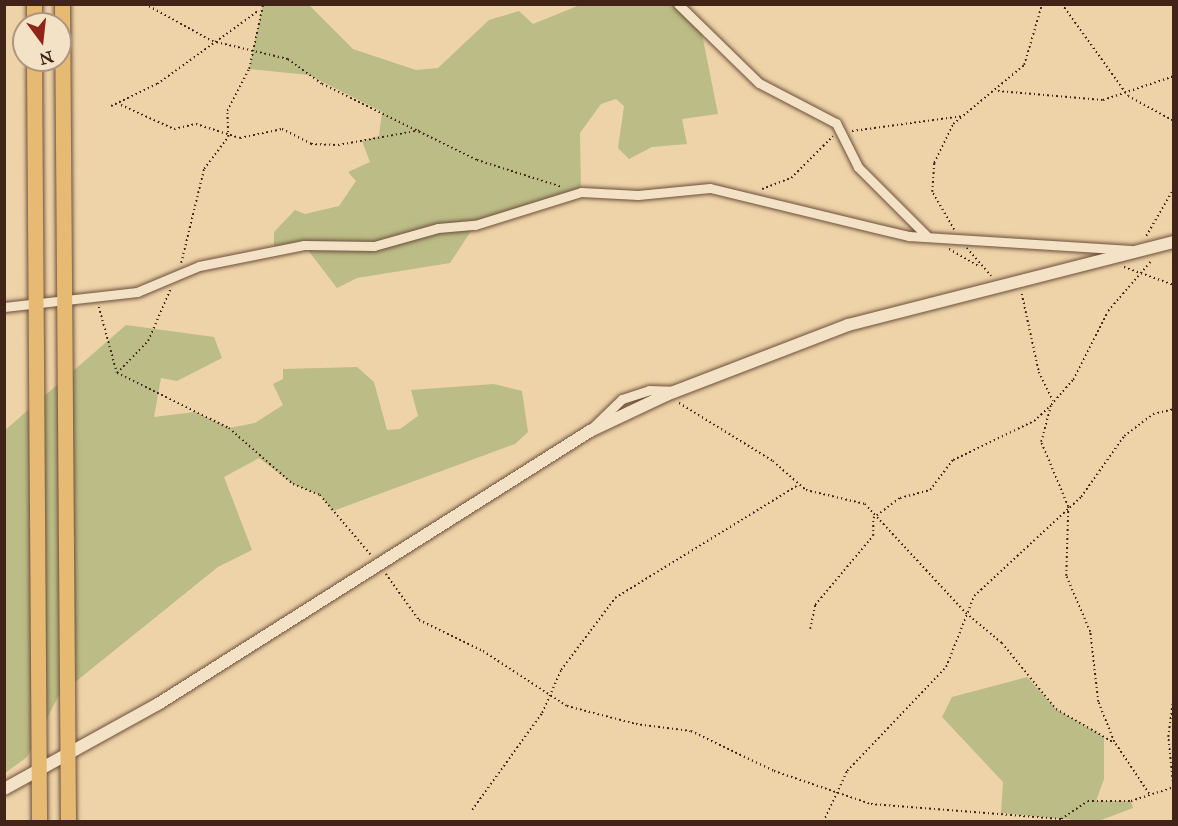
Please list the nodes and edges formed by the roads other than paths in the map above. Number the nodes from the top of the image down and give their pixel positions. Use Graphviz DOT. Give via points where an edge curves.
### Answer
graph roads {
  1 [pos="62,4"];
  2 [pos="678,4"];
  3 [pos="34,72"];
  4 [pos="928,237"];
  5 [pos="1173,242"];
  6 [pos="1138,250"];
  7 [pos="60,301"];
  8 [pos="35,303"];
  9 [pos="4,307"];
  10 [pos="64,755"];
  11 [pos="36,771"];
  12 [pos="4,789"];
  13 [pos="39,822"];
  14 [pos="68,822"];
  1 -- 7 [label="highway"];
  2 -- 4 [label="street" via="759,83 836,123 858,167"];
  3 -- 8 [label="highway"];
  4 -- 6 [label="street"];
  4 -- 7 [label="street" via="710,188 638,195 581,192 475,225 438,228 374,246 304,244 199,266 137,292"];
  5 -- 6 [label="street"];
  6 -- 10 [label="street" via="848,325 671,393 590,431 158,704"];
  7 -- 8 [label="street"];
  7 -- 10 [label="highway"];
  8 -- 9 [label="street"];
  8 -- 11 [label="highway"];
  10 -- 11 [label="street"];
  10 -- 14 [label="highway"];
  11 -- 12 [label="street"];
  11 -- 13 [label="highway"];
}
